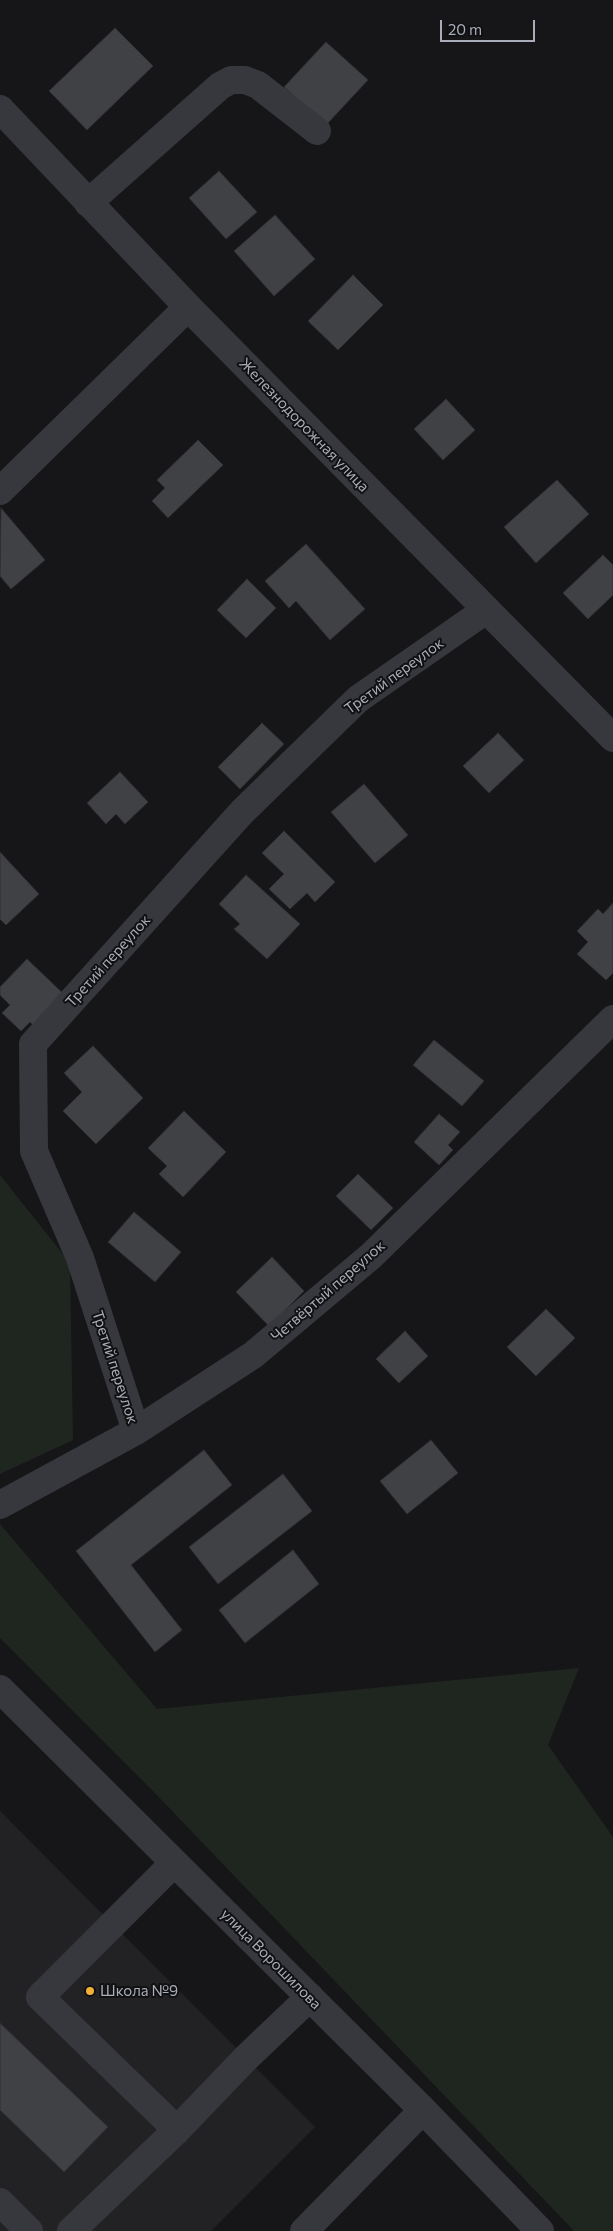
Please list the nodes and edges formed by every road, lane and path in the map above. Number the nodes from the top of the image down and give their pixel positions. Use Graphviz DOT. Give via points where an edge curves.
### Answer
graph roads {
  1 [pos="0,109"];
  2 [pos="317,131"];
  3 [pos="88,203"];
  4 [pos="188,307"];
  5 [pos="0,491"];
  6 [pos="486,610"];
  7 [pos="613,738"];
  8 [pos="613,1019"];
  9 [pos="136,1431"];
  10 [pos="0,1505"];
  11 [pos="0,1689"];
  12 [pos="174,1863"];
  13 [pos="310,1997"];
  14 [pos="423,2110"];
  15 [pos="177,2130"];
  16 [pos="0,2202"];
  17 [pos="29,2231"];
  18 [pos="70,2231"];
  19 [pos="304,2231"];
  20 [pos="540,2231"];
  1 -- 3 [label="street, Железнодорожная улица"];
  2 -- 3 [label="street" via="258,86 245,80 231,80 220,86"];
  3 -- 4 [label="street, Железнодорожная улица"];
  4 -- 5 [label="street"];
  4 -- 6 [label="street, Железнодорожная улица"];
  6 -- 7 [label="street, Железнодорожная улица"];
  6 -- 9 [label="street, Третий переулок" via="358,699 242,812 33,1044 34,1151 80,1258"];
  8 -- 9 [label="street, Четвёртый переулок" via="371,1256 253,1355"];
  9 -- 10 [label="street, Четвёртый переулок"];
  11 -- 12 [label="street, улица Ворошилова"];
  12 -- 13 [label="street, улица Ворошилова"];
  12 -- 15 [label="street" via="40,1997"];
  13 -- 14 [label="street, улица Ворошилова"];
  13 -- 15 [label="street"];
  14 -- 19 [label="street"];
  14 -- 20 [label="street, улица Ворошилова"];
  15 -- 18 [label="street"];
  16 -- 17 [label="street"];
}
